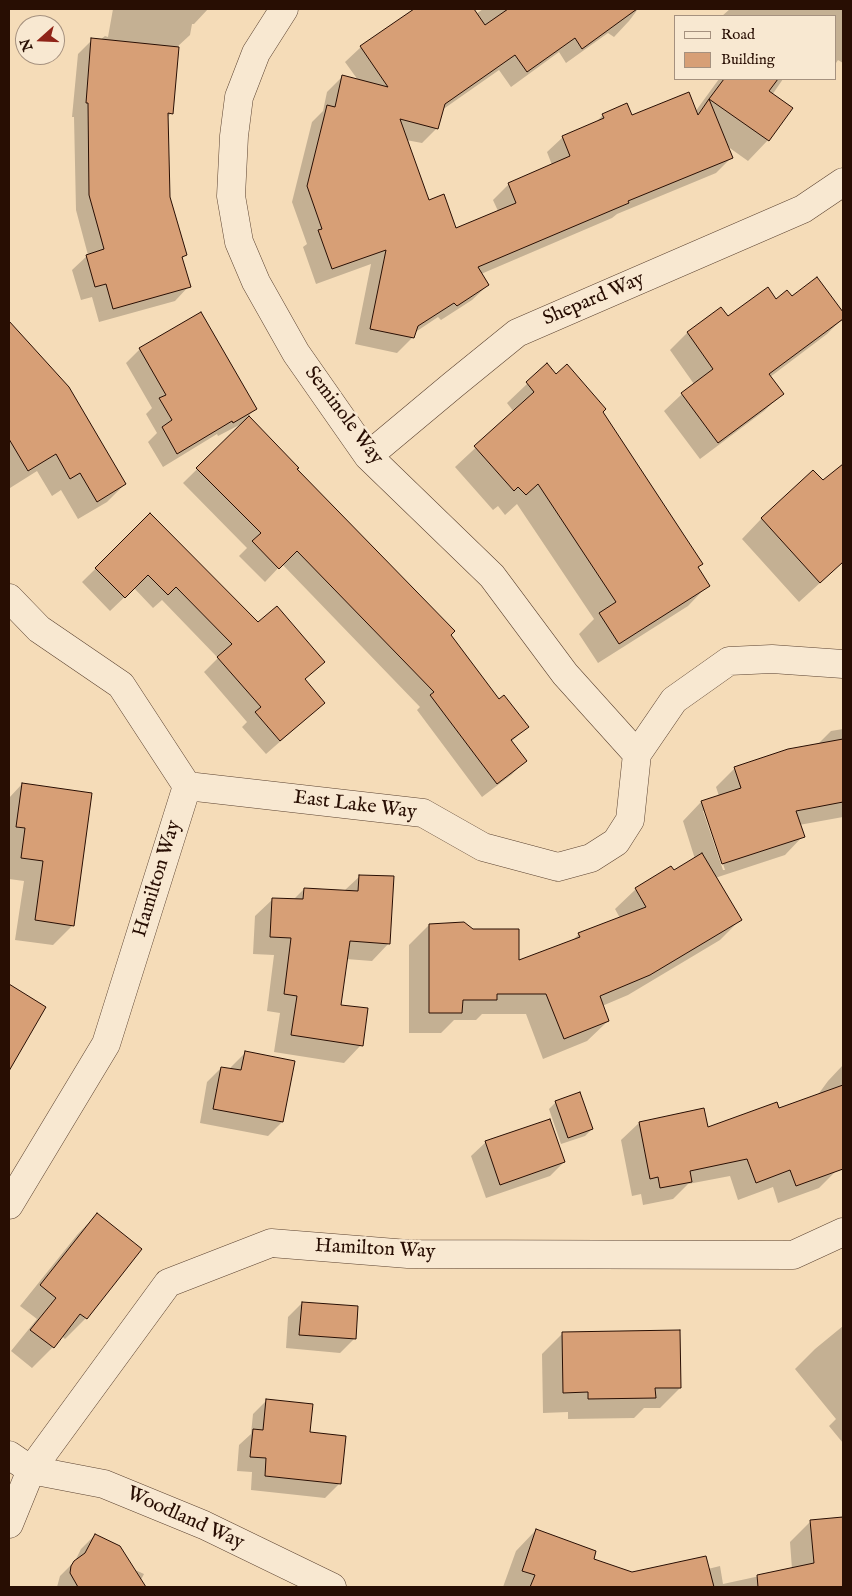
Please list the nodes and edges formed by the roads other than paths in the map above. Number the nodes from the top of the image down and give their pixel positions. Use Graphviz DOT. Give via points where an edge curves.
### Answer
graph roads {
  1 [pos="284,9"];
  2 [pos="843,182"];
  3 [pos="368,456"];
  4 [pos="9,598"];
  5 [pos="843,664"];
  6 [pos="637,754"];
  7 [pos="187,786"];
  8 [pos="9,1204"];
  9 [pos="843,1232"];
  10 [pos="9,1455"];
  11 [pos="31,1470"];
  12 [pos="9,1524"];
  13 [pos="332,1587"];
  1 -- 3 [label="street, Seminole Way" via="256,53 239,97 231,196 240,242 256,282 296,353"];
  2 -- 3 [label="street, Shepard Way" via="803,210 517,333"];
  3 -- 6 [label="street, Seminole Way" via="492,576 565,674"];
  4 -- 7 [label="street" via="39,630 121,685"];
  5 -- 6 [label="street, East Lake Way" via="772,659 729,661 674,700"];
  6 -- 7 [label="street, East Lake Way" via="630,820 616,842 591,858 558,867 483,847 423,813"];
  7 -- 8 [label="street, Hamilton Way" via="106,1044"];
  9 -- 11 [label="street, Hamilton Way" via="793,1255 408,1254 271,1243 168,1283"];
  10 -- 11 [label="street"];
  11 -- 12 [label="street, Hamilton Way"];
  11 -- 13 [label="street, Woodland Way" via="104,1484 204,1525"];
}
